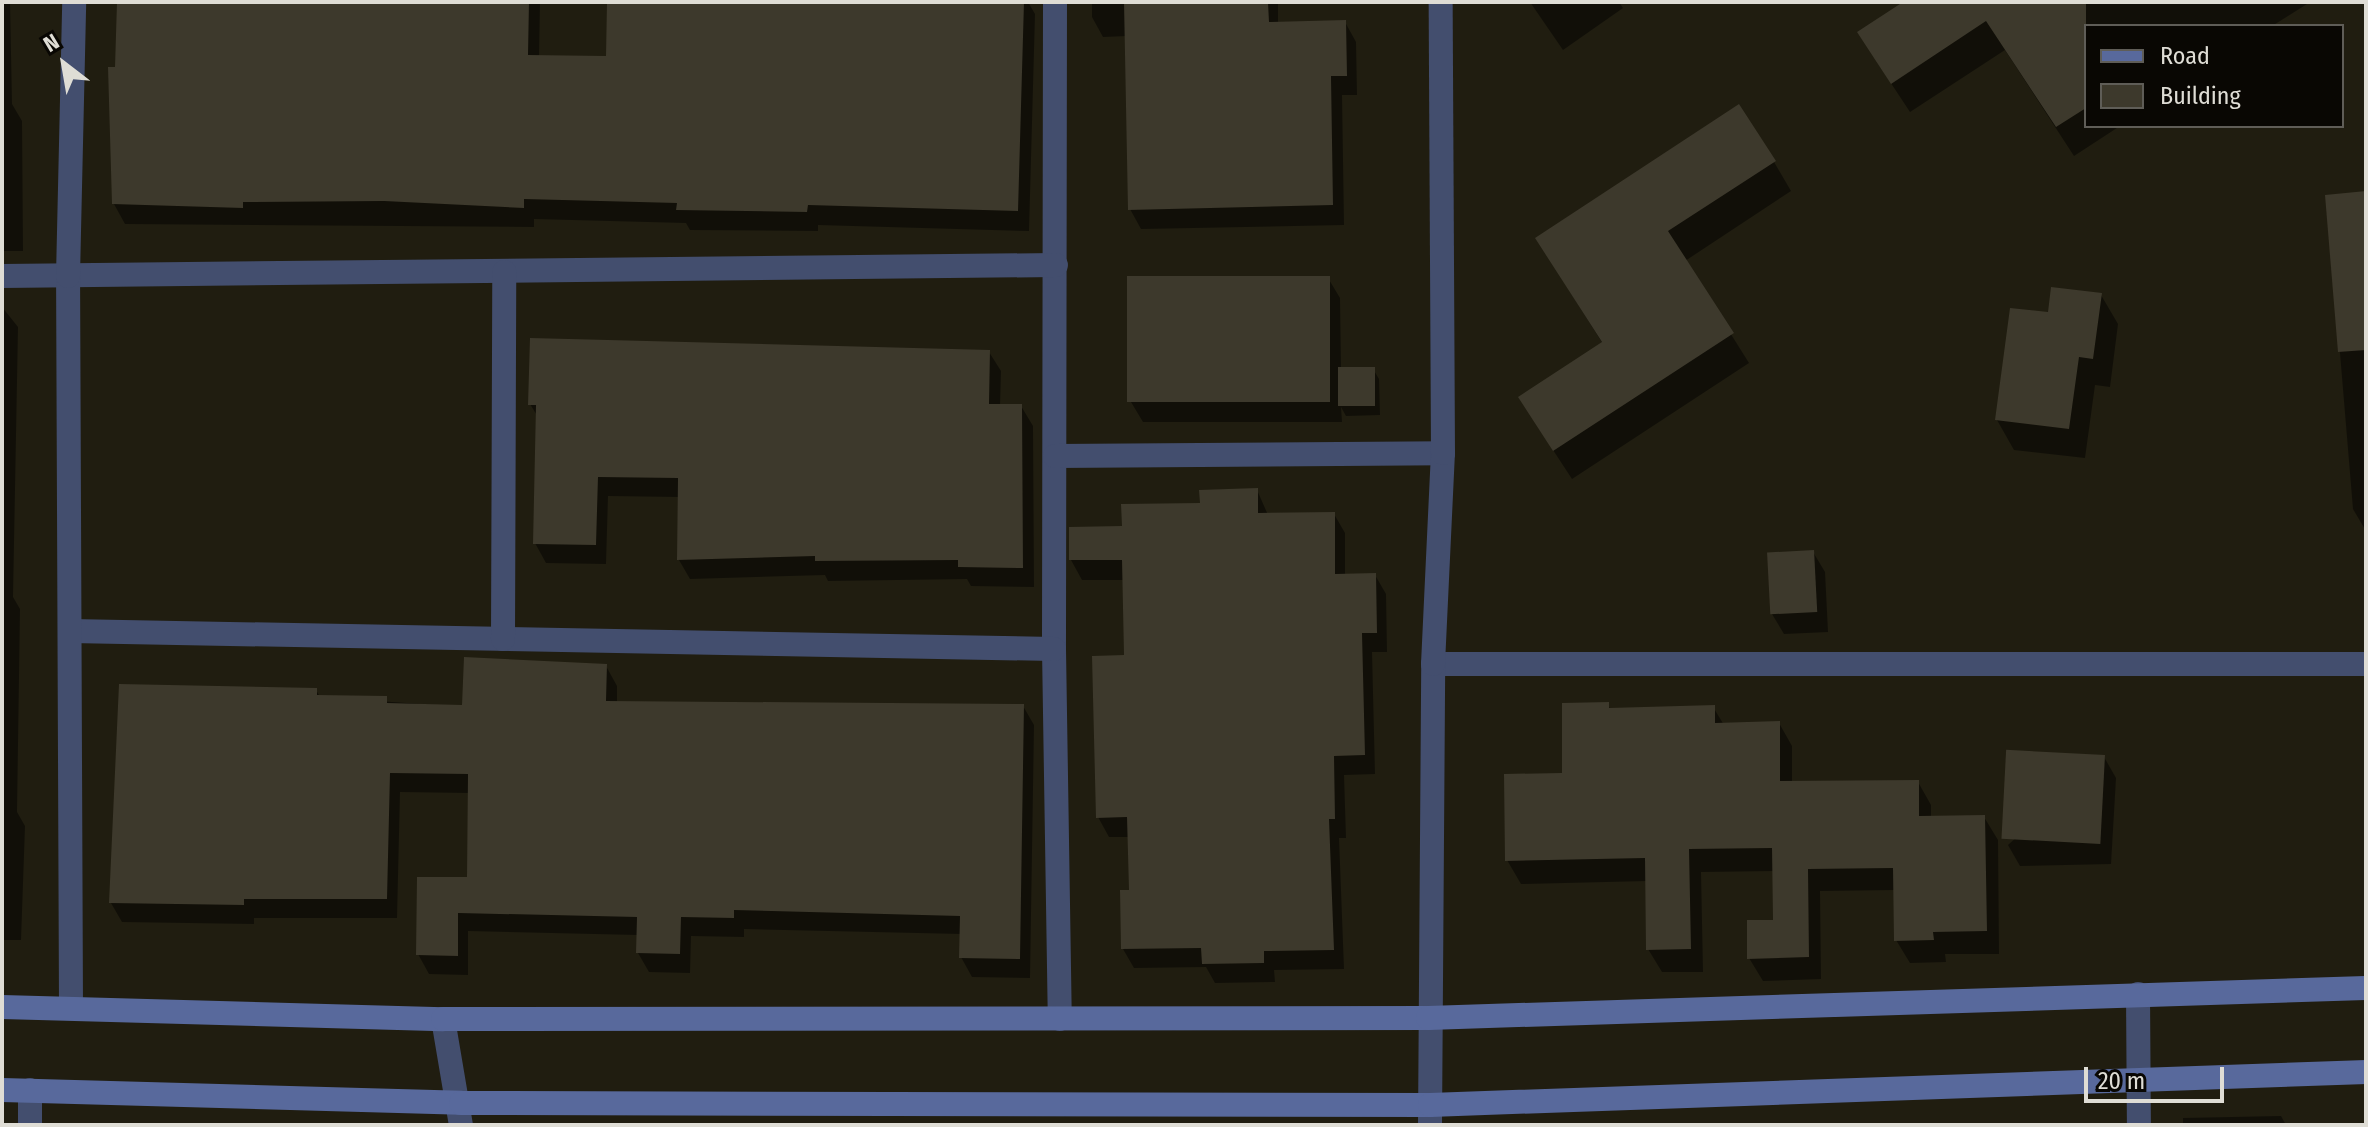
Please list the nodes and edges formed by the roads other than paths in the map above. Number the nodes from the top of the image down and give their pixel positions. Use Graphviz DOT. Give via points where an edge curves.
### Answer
graph roads {
  1 [pos="74,2"];
  2 [pos="1055,2"];
  3 [pos="1441,2"];
  4 [pos="1056,265"];
  5 [pos="504,272"];
  6 [pos="2,276"];
  7 [pos="68,276"];
  8 [pos="1443,453"];
  9 [pos="1055,456"];
  10 [pos="70,631"];
  11 [pos="503,639"];
  12 [pos="1054,649"];
  13 [pos="1433,664"];
  14 [pos="2366,664"];
  15 [pos="2366,988"];
  16 [pos="2138,994"];
  17 [pos="2,1007"];
  18 [pos="71,1008"];
  19 [pos="1428,1018"];
  20 [pos="443,1019"];
  21 [pos="1060,1019"];
  22 [pos="2366,1072"];
  23 [pos="2139,1083"];
  24 [pos="2,1090"];
  25 [pos="30,1090"];
  26 [pos="461,1114"];
  27 [pos="1430,1115"];
  28 [pos="30,1125"];
  29 [pos="2139,1125"];
  1 -- 7 [label="street"];
  2 -- 4 [label="street"];
  3 -- 8 [label="street"];
  4 -- 5 [label="street"];
  4 -- 9 [label="street"];
  5 -- 7 [label="street"];
  5 -- 11 [label="street"];
  6 -- 7 [label="street"];
  7 -- 10 [label="street"];
  8 -- 9 [label="street"];
  8 -- 13 [label="street"];
  9 -- 12 [label="street"];
  10 -- 11 [label="street"];
  10 -- 18 [label="street"];
  11 -- 12 [label="street"];
  12 -- 21 [label="street"];
  13 -- 14 [label="street"];
  13 -- 19 [label="street"];
  15 -- 16 [label="main road"];
  16 -- 19 [label="main road"];
  16 -- 23 [label="street"];
  17 -- 18 [label="main road"];
  18 -- 20 [label="main road"];
  19 -- 21 [label="main road"];
  19 -- 27 [label="street"];
  20 -- 21 [label="main road"];
  20 -- 26 [label="street"];
  22 -- 23 [label="main road"];
  23 -- 27 [label="main road"];
  23 -- 29 [label="street"];
  24 -- 25 [label="main road"];
  25 -- 26 [label="main road"];
  25 -- 28 [label="street"];
  26 -- 27 [label="main road"];
}
